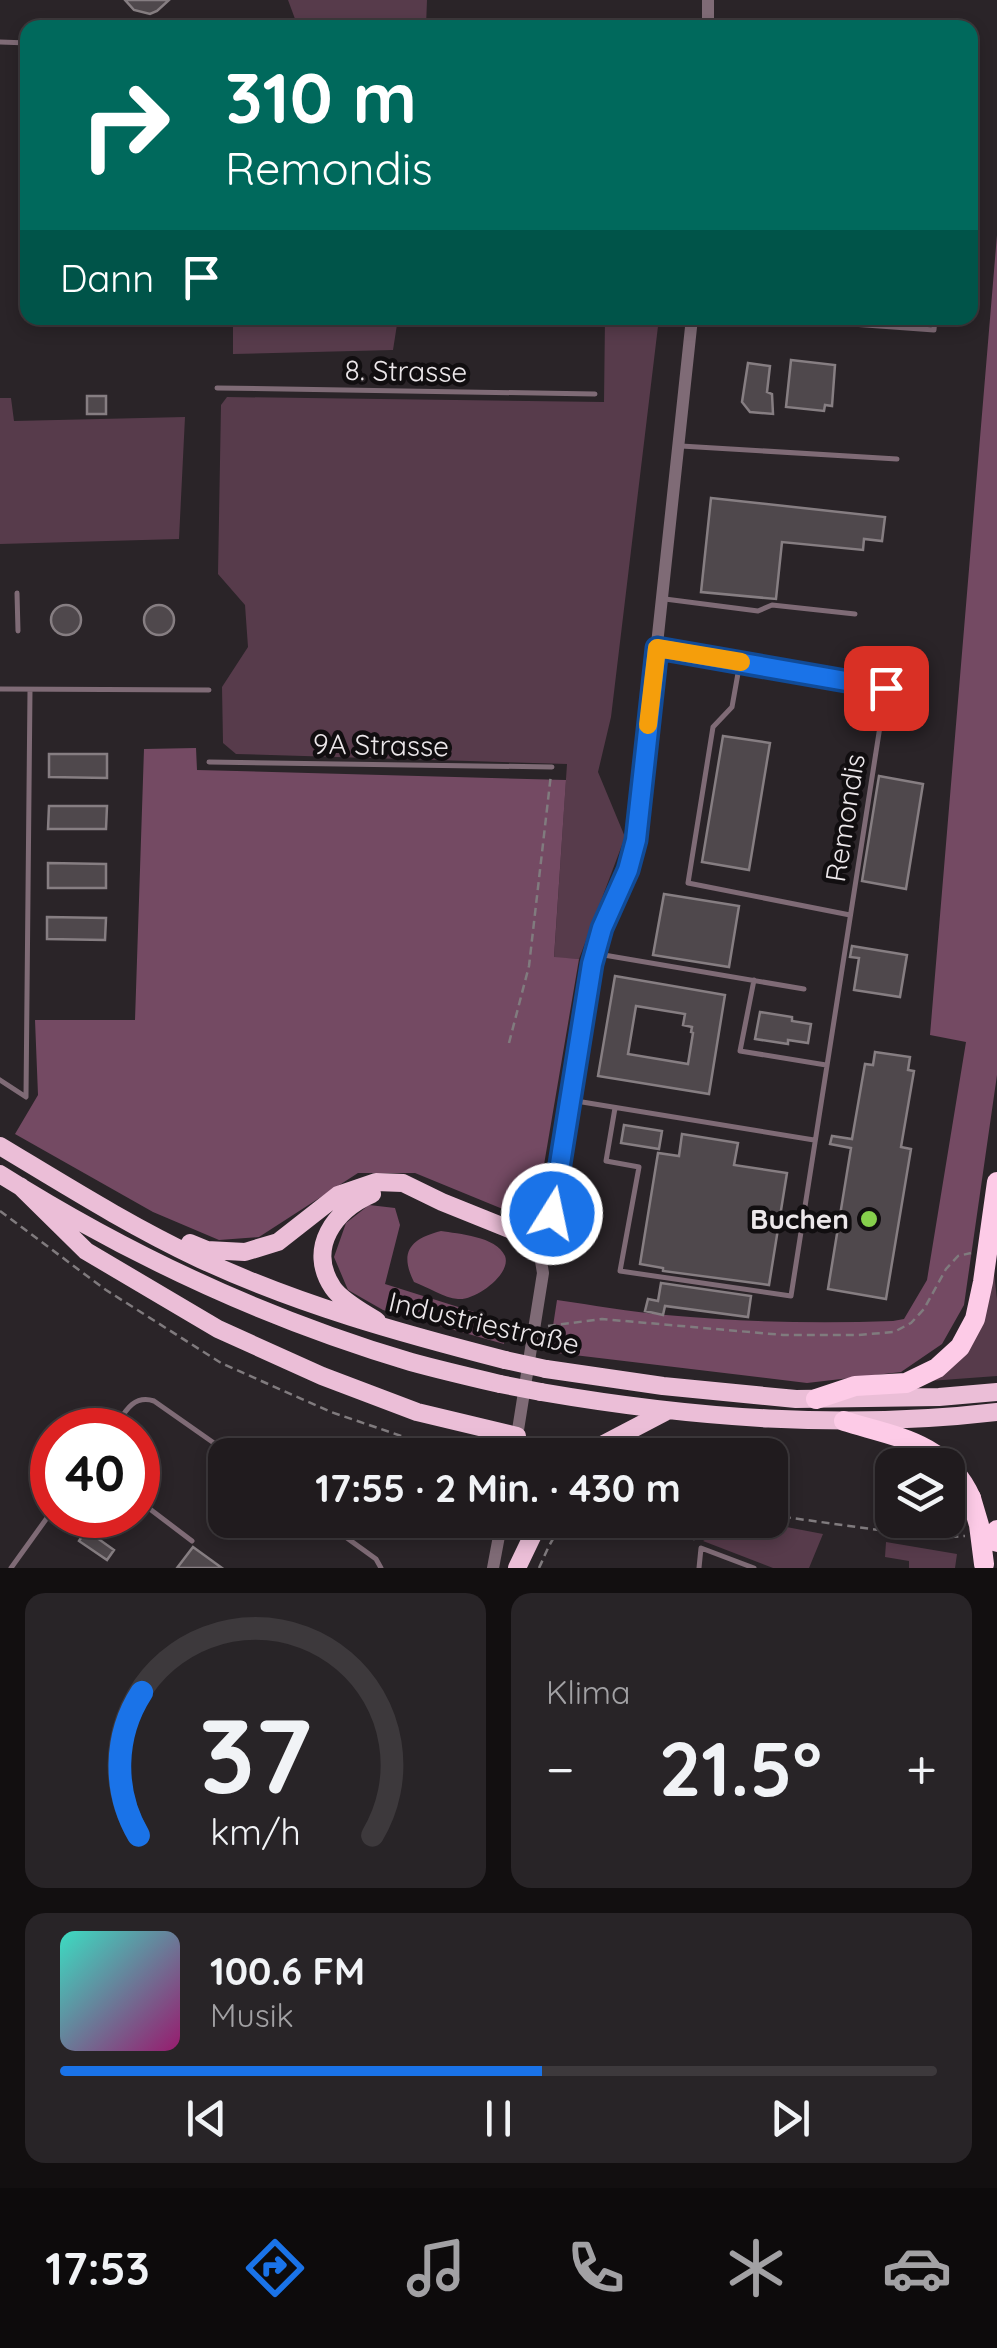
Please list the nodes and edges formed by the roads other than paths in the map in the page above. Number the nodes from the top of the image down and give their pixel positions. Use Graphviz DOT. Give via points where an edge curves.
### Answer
graph roads {
  1 [pos="691,325"];
  2 [pos="879,325"];
  3 [pos="934,325"];
  4 [pos="217,388"];
  5 [pos="595,394"];
  6 [pos="678,446"];
  7 [pos="897,459"];
  8 [pos="17,593"];
  9 [pos="662,599"];
  10 [pos="855,614"];
  11 [pos="18,631"];
  12 [pos="657,648"];
  13 [pos="740,662"];
  14 [pos="0,689"];
  15 [pos="30,690"];
  16 [pos="209,690"];
  17 [pos="209,762"];
  18 [pos="552,767"];
  19 [pos="850,915"];
  20 [pos="595,953"];
  21 [pos="754,980"];
  22 [pos="804,988"];
  23 [pos="826,1064"];
  24 [pos="0,1080"];
  25 [pos="570,1100"];
  26 [pos="614,1108"];
  27 [pos="814,1140"];
  28 [pos="0,1146"];
  29 [pos="0,1174"];
  30 [pos="997,1182"];
  31 [pos="20,1186"];
  32 [pos="442,1202"];
  33 [pos="105,1209"];
  34 [pos="530,1242"];
  35 [pos="390,1330"];
  36 [pos="997,1392"];
  37 [pos="816,1399"];
  38 [pos="128,1408"];
  39 [pos="666,1411"];
  40 [pos="997,1412"];
  41 [pos="844,1421"];
  42 [pos="492,1438"];
  43 [pos="516,1438"];
  44 [pos="615,1438"];
  45 [pos="208,1439"];
  46 [pos="160,1517"];
  47 [pos="987,1532"];
  48 [pos="33,1538"];
  49 [pos="348,1538"];
  50 [pos="498,1538"];
  51 [pos="531,1538"];
  52 [pos="192,1541"];
  53 [pos="997,1542"];
  54 [pos="984,1566"];
  55 [pos="11,1568"];
  56 [pos="381,1568"];
  57 [pos="492,1568"];
  58 [pos="517,1568"];
  59 [pos="700,1568"];
  60 [pos="754,1568"];
  1 -- 6 [label="street"];
  2 -- 3 [label="lane"];
  4 -- 5 [label="lane, 8. Strasse"];
  6 -- 7 [label="lane"];
  6 -- 9 [label="street"];
  8 -- 11 [label="lane"];
  9 -- 10 [label="lane"];
  9 -- 12 [label="street"];
  12 -- 13 [label="lane, Remondis"];
  12 -- 20 [label="street" via="636,840"];
  13 -- 19 [label="lane, Remondis" via="886,688"];
  13 -- 19 [label="lane" via="732,707 713,727 688,883"];
  14 -- 15 [label="lane"];
  15 -- 16 [label="lane"];
  15 -- 24 [label="lane" via="26,1097"];
  17 -- 18 [label="lane, 9A Strasse"];
  19 -- 23 [label="lane, Remondis"];
  20 -- 21 [label="lane"];
  20 -- 25 [label="street"];
  21 -- 22 [label="lane"];
  21 -- 23 [label="lane" via="740,1052"];
  23 -- 27 [label="lane, Remondis"];
  25 -- 26 [label="lane"];
  25 -- 34 [label="street" via="554,1207"];
  26 -- 27 [label="lane"];
  26 -- 27 [label="lane, Remondis" via="606,1161 640,1167 620,1271 791,1296"];
  28 -- 33 [label="highway, Industriestraße"];
  29 -- 31 [label="highway, Industriestraße"];
  30 -- 37 [label="highway" via="975,1319 960,1348 906,1383 855,1386"];
  31 -- 39 [label="highway, Industriestraße, bridge" via="114,1240 327,1334 500,1384"];
  31 -- 42 [label="highway" via="86,1251 218,1329 322,1376"];
  32 -- 33 [label="highway" via="403,1183 376,1182 338,1196 278,1242 245,1252 207,1250"];
  32 -- 34 [label="highway"];
  32 -- 35 [label="highway" via="373,1193 342,1212 326,1235 323,1266 334,1290"];
  33 -- 35 [label="highway, Industriestraße" via="275,1291"];
  34 -- 43 [label="street" via="542,1264"];
  35 -- 37 [label="highway, Industriestraße, bridge" via="546,1369"];
  36 -- 37 [label="highway, Industriestraße"];
  38 -- 45 [label="lane" via="136,1400 154,1401"];
  39 -- 41 [label="highway, Industriestraße"];
  39 -- 44 [label="highway"];
  40 -- 41 [label="highway, Industriestraße"];
  41 -- 54 [label="highway, bridge" via="905,1438 951,1466 979,1525"];
  46 -- 52 [label="lane"];
  47 -- 53 [label="highway, bridge"];
  48 -- 55 [label="lane"];
  49 -- 56 [label="lane"];
  50 -- 57 [label="street"];
  51 -- 58 [label="highway"];
  59 -- 60 [label="lane" via="702,1548"];
}
